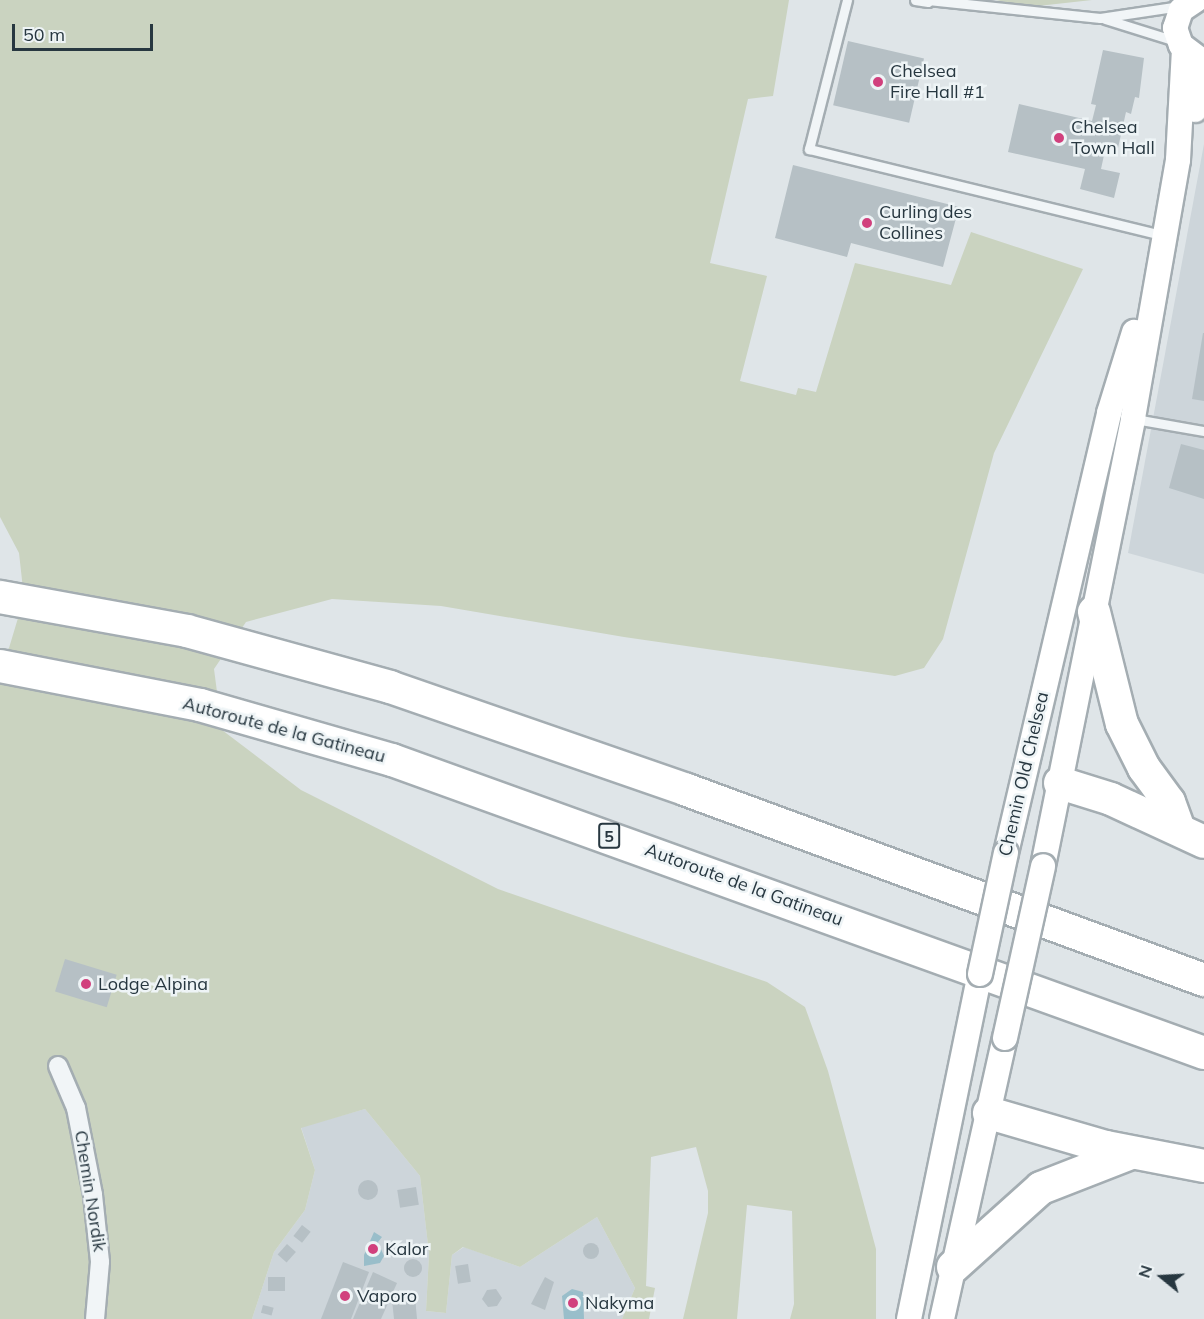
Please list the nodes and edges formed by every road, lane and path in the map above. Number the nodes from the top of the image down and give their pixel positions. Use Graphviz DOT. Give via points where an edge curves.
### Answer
graph roads {
  1 [pos="847,0"];
  2 [pos="915,0"];
  3 [pos="928,1"];
  4 [pos="1192,2"];
  5 [pos="1100,18"];
  6 [pos="1189,49"];
  7 [pos="1204,70"];
  8 [pos="1178,160"];
  9 [pos="1162,235"];
  10 [pos="1132,418"];
  11 [pos="1204,431"];
  12 [pos="0,597"];
  13 [pos="1094,612"];
  14 [pos="0,666"];
  15 [pos="1060,783"];
  16 [pos="1020,790"];
  17 [pos="1192,836"];
  18 [pos="1204,980"];
  19 [pos="1204,1053"];
  20 [pos="58,1066"];
  21 [pos="960,1066"];
  22 [pos="989,1113"];
  23 [pos="1131,1153"];
  24 [pos="1204,1166"];
  25 [pos="954,1267"];
  26 [pos="95,1319"];
  27 [pos="909,1319"];
  28 [pos="942,1319"];
  1 -- 9 [label="lane" via="809,149"];
  2 -- 3 [label="lane"];
  3 -- 5 [label="lane"];
  4 -- 5 [label="lane" via="1169,10"];
  4 -- 6 [label="street, Chemin Old Chelsea" via="1177,18"];
  5 -- 6 [label="lane"];
  6 -- 8 [label="street, Chemin Old Chelsea"];
  7 -- 8 [label="street, Chemin Old Chelsea" via="1192,124"];
  8 -- 9 [label="street, Chemin Old Chelsea"];
  9 -- 10 [label="street, Chemin Old Chelsea"];
  9 -- 16 [label="street, Chemin Old Chelsea" via="1109,413"];
  10 -- 11 [label="lane"];
  10 -- 13 [label="street, Chemin Old Chelsea"];
  12 -- 18 [label="highway" via="187,631 401,690"];
  13 -- 15 [label="street, Chemin Old Chelsea"];
  13 -- 17 [label="highway" via="1122,724 1144,768"];
  14 -- 19 [label="highway, Autoroute de la Gatineau / 5" via="200,705 392,760"];
  15 -- 16 [label="street"];
  15 -- 17 [label="highway" via="1086,789"];
  15 -- 22 [label="street, Chemin Old Chelsea, bridge"];
  16 -- 21 [label="street, Chemin Old Chelsea, bridge"];
  20 -- 26 [label="street, Chemin Nordik" via="76,1108 93,1195 100,1262"];
  21 -- 22 [label="street" via="975,1097"];
  21 -- 27 [label="street, Chemin Old Chelsea"];
  22 -- 23 [label="highway"];
  22 -- 25 [label="street, Chemin Old Chelsea"];
  23 -- 24 [label="highway"];
  23 -- 25 [label="highway" via="1041,1188"];
  25 -- 28 [label="street, Chemin Old Chelsea"];
}
